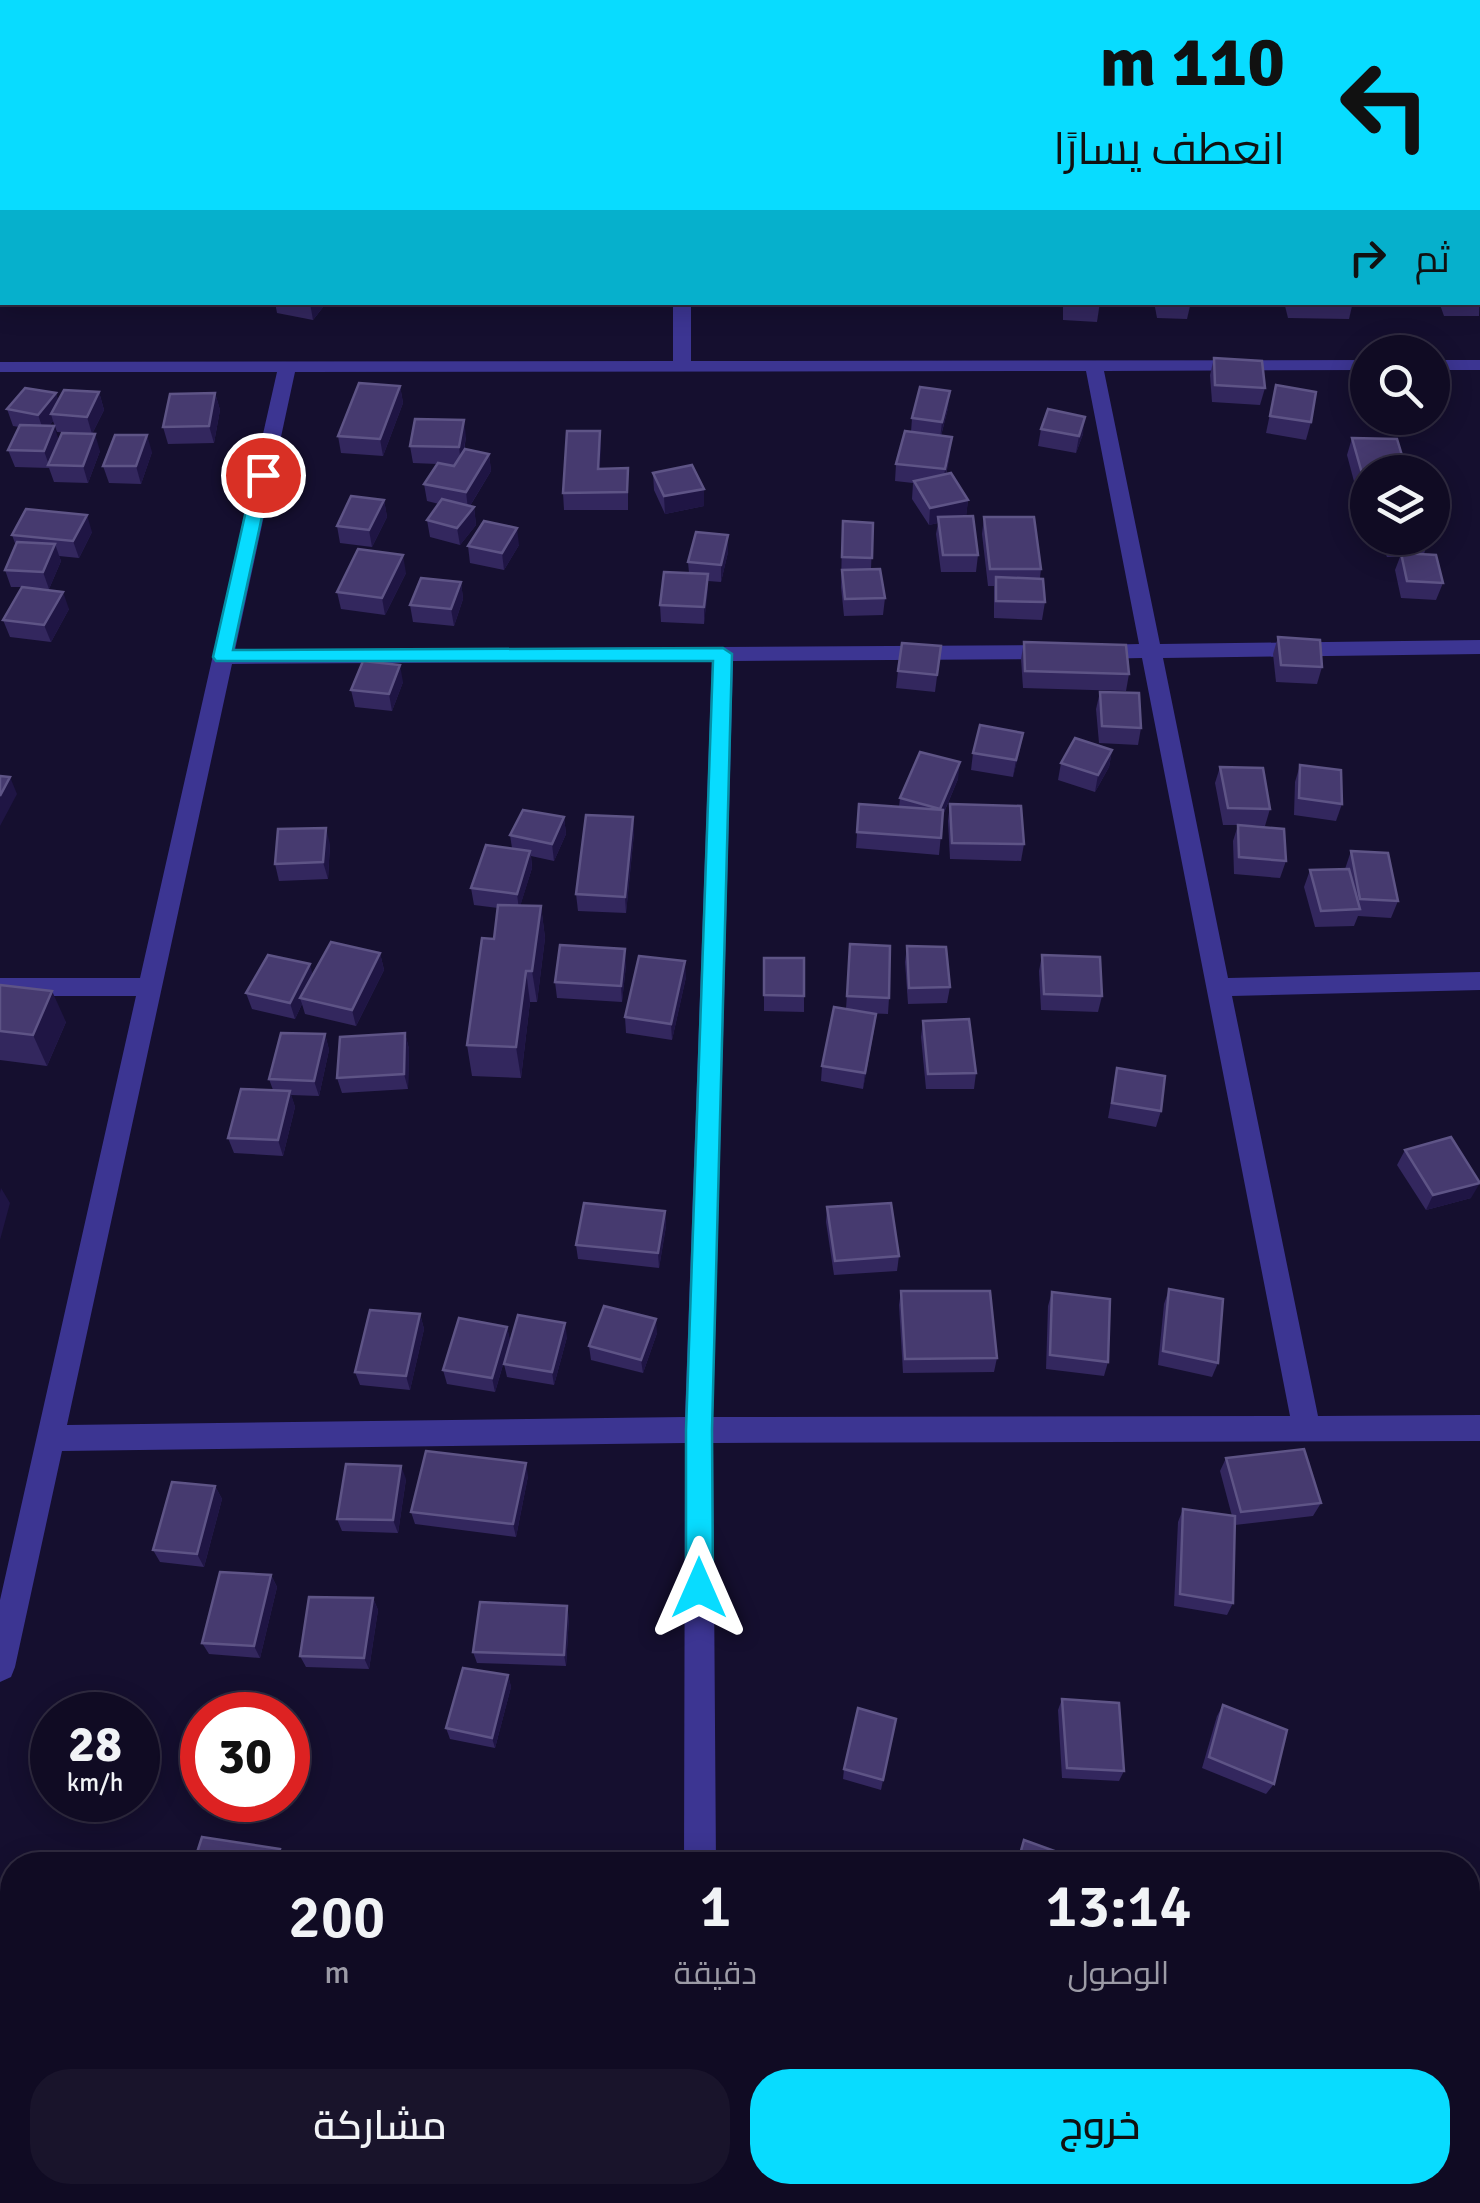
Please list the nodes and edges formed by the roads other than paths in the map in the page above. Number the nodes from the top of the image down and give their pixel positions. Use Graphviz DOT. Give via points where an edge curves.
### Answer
graph roads {
  1 [pos="682,305"];
  2 [pos="1350,365"];
  3 [pos="1450,365"];
  4 [pos="1480,365"];
  5 [pos="0,366"];
  6 [pos="287,366"];
  7 [pos="682,366"];
  8 [pos="1094,366"];
  9 [pos="1480,647"];
  10 [pos="1151,651"];
  11 [pos="723,654"];
  12 [pos="222,657"];
  13 [pos="1480,981"];
  14 [pos="0,987"];
  15 [pos="150,987"];
  16 [pos="1218,987"];
  17 [pos="1306,1428"];
  18 [pos="1480,1428"];
  19 [pos="699,1430"];
  20 [pos="50,1438"];
  21 [pos="0,1667"];
  22 [pos="700,1852"];
  1 -- 7 [label="street"];
  2 -- 8 [label="street"];
  3 -- 4 [label="street"];
  5 -- 6 [label="street"];
  6 -- 7 [label="street"];
  6 -- 12 [label="street"];
  7 -- 8 [label="street"];
  8 -- 10 [label="street"];
  9 -- 10 [label="street"];
  10 -- 11 [label="street"];
  10 -- 16 [label="street"];
  11 -- 12 [label="street"];
  11 -- 19 [label="street"];
  12 -- 15 [label="street"];
  13 -- 16 [label="street"];
  14 -- 15 [label="street"];
  15 -- 20 [label="street"];
  16 -- 17 [label="street"];
  17 -- 18 [label="street"];
  17 -- 19 [label="street"];
  19 -- 20 [label="street"];
  19 -- 22 [label="street"];
  20 -- 21 [label="street"];
}
